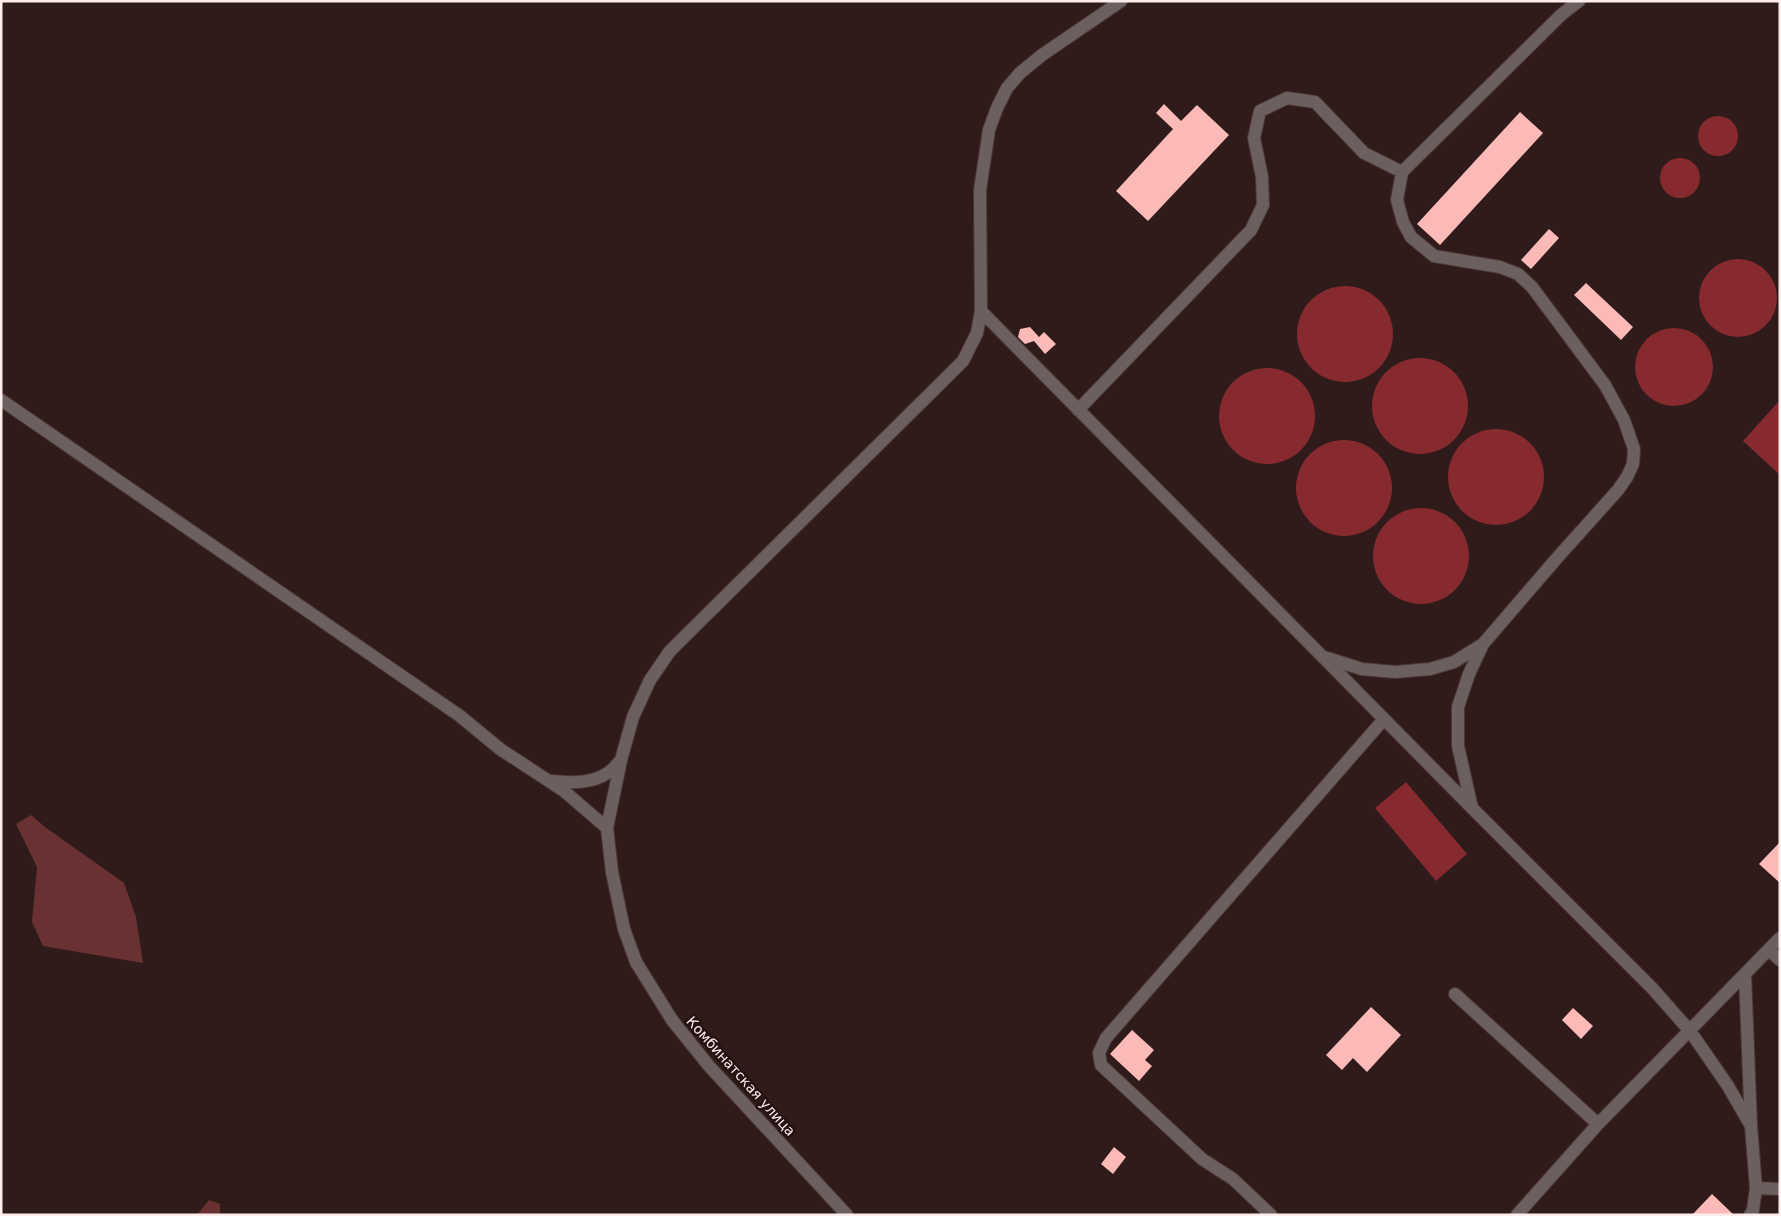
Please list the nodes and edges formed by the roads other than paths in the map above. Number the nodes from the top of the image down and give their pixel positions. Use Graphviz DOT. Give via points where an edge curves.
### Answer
graph roads {
  1 [pos="1121,1"];
  2 [pos="1579,1"];
  3 [pos="1402,172"];
  4 [pos="981,310"];
  5 [pos="1,400"];
  6 [pos="1078,410"];
  7 [pos="1483,644"];
  8 [pos="1322,657"];
  9 [pos="1384,719"];
  10 [pos="621,760"];
  11 [pos="548,781"];
  12 [pos="1472,808"];
  13 [pos="607,828"];
  14 [pos="1780,938"];
  15 [pos="1769,950"];
  16 [pos="1780,960"];
  17 [pos="1745,974"];
  18 [pos="1455,994"];
  19 [pos="1690,1031"];
  20 [pos="1598,1124"];
  21 [pos="1751,1126"];
  22 [pos="1756,1188"];
  23 [pos="1780,1188"];
  24 [pos="847,1215"];
  25 [pos="1271,1215"];
  26 [pos="1517,1215"];
  27 [pos="1750,1215"];
  1 -- 4 [label="street, Комбинатская улица" via="1042,54 1007,88 997,108 989,130 980,190"];
  2 -- 3 [label="street"];
  3 -- 6 [label="street" via="1364,153 1315,102 1287,98 1260,111 1254,138 1262,177 1263,205 1252,230"];
  3 -- 7 [label="street" via="1397,200 1410,236 1434,256 1500,268 1518,274 1532,287 1606,386 1634,448 1633,464 1618,490"];
  4 -- 6 [label="street"];
  4 -- 10 [label="street, Комбинатская улица" via="977,333 963,360 670,651 650,680 633,717"];
  5 -- 11 [label="street" via="460,716"];
  6 -- 8 [label="street"];
  7 -- 8 [label="street" via="1454,662 1430,669 1395,672 1362,670"];
  7 -- 12 [label="street" via="1458,707 1458,746"];
  8 -- 9 [label="street"];
  9 -- 12 [label="street"];
  9 -- 25 [label="street" via="1106,1038 1099,1052 1101,1066 1202,1159 1233,1179"];
  10 -- 11 [label="street" via="609,772 584,781"];
  10 -- 13 [label="street, Комбинатская улица"];
  11 -- 13 [label="street"];
  12 -- 19 [label="street" via="1652,988"];
  13 -- 24 [label="street, Комбинатская улица" via="624,929 636,962 672,1020 710,1066"];
  14 -- 15 [label="street"];
  15 -- 16 [label="street"];
  15 -- 17 [label="street"];
  17 -- 19 [label="street"];
  17 -- 21 [label="street"];
  18 -- 20 [label="street"];
  19 -- 20 [label="street"];
  19 -- 21 [label="street"];
  20 -- 26 [label="street"];
  21 -- 22 [label="street"];
  22 -- 23 [label="street"];
  22 -- 27 [label="street"];
}
